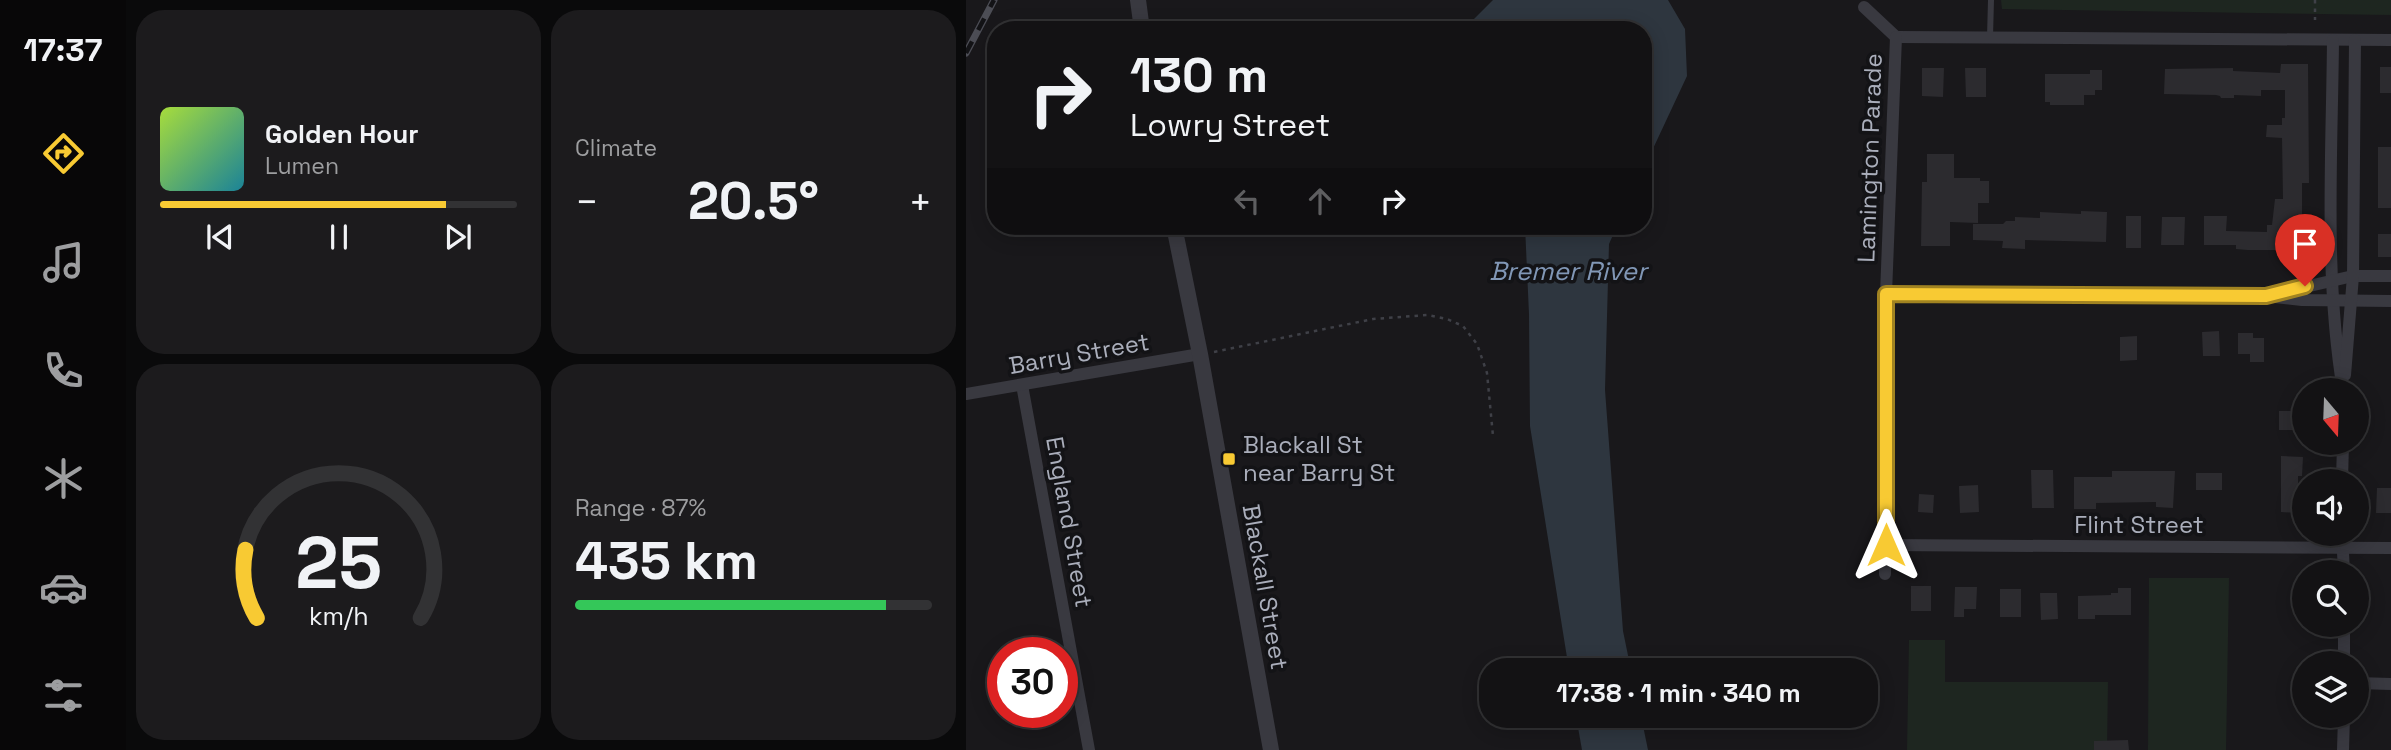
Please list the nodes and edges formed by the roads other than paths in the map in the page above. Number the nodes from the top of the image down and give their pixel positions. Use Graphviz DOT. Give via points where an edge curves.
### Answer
graph roads {
  1 [pos="1138,0"];
  2 [pos="1991,0"];
  3 [pos="1864,7"];
  4 [pos="1141,21"];
  5 [pos="1896,37"];
  6 [pos="1990,39"];
  7 [pos="2333,40"];
  8 [pos="2355,40"];
  9 [pos="2391,40"];
  10 [pos="2332,76"];
  11 [pos="2354,76"];
  12 [pos="1176,235"];
  13 [pos="2331,235"];
  14 [pos="2353,235"];
  15 [pos="2353,276"];
  16 [pos="2391,276"];
  17 [pos="2331,280"];
  18 [pos="1886,294"];
  19 [pos="2266,296"];
  20 [pos="2332,300"];
  21 [pos="2352,301"];
  22 [pos="2391,301"];
  23 [pos="1200,354"];
  24 [pos="2341,378"];
  25 [pos="2344,378"];
  26 [pos="1022,385"];
  27 [pos="966,394"];
  28 [pos="1886,545"];
  29 [pos="2343,547"];
  30 [pos="2391,548"];
  31 [pos="2344,560"];
  32 [pos="1885,574"];
  33 [pos="2369,684"];
  34 [pos="2391,684"];
  35 [pos="2344,728"];
  36 [pos="1089,750"];
  37 [pos="1271,750"];
  38 [pos="2343,750"];
  1 -- 4 [label="street"];
  2 -- 6 [label="lane"];
  3 -- 5 [label="street"];
  5 -- 6 [label="street"];
  5 -- 18 [label="street, Lamington Parade"];
  6 -- 7 [label="street"];
  7 -- 8 [label="street"];
  7 -- 10 [label="street"];
  8 -- 9 [label="street"];
  8 -- 11 [label="street"];
  10 -- 11 [label="street"];
  10 -- 13 [label="street"];
  11 -- 14 [label="street"];
  12 -- 23 [label="street, Blackall Street"];
  13 -- 14 [label="street"];
  13 -- 17 [label="street"];
  14 -- 15 [label="street"];
  15 -- 16 [label="street"];
  15 -- 17 [label="street"];
  15 -- 21 [label="street"];
  17 -- 19 [label="street"];
  17 -- 20 [label="street"];
  18 -- 19 [label="street"];
  18 -- 28 [label="street, Lamington Parade"];
  19 -- 20 [label="street"];
  20 -- 21 [label="street"];
  20 -- 24 [label="street"];
  21 -- 22 [label="street"];
  21 -- 25 [label="street"];
  23 -- 26 [label="street, Barry Street"];
  23 -- 37 [label="street, Blackall Street"];
  26 -- 27 [label="street, Barry Street"];
  26 -- 36 [label="street, England Street"];
  28 -- 29 [label="street, Flint Street"];
  28 -- 32 [label="street, Lamington Parade"];
  29 -- 30 [label="street, Flint Street"];
  29 -- 31 [label="street"];
  33 -- 34 [label="street"];
  35 -- 38 [label="street"];
}
